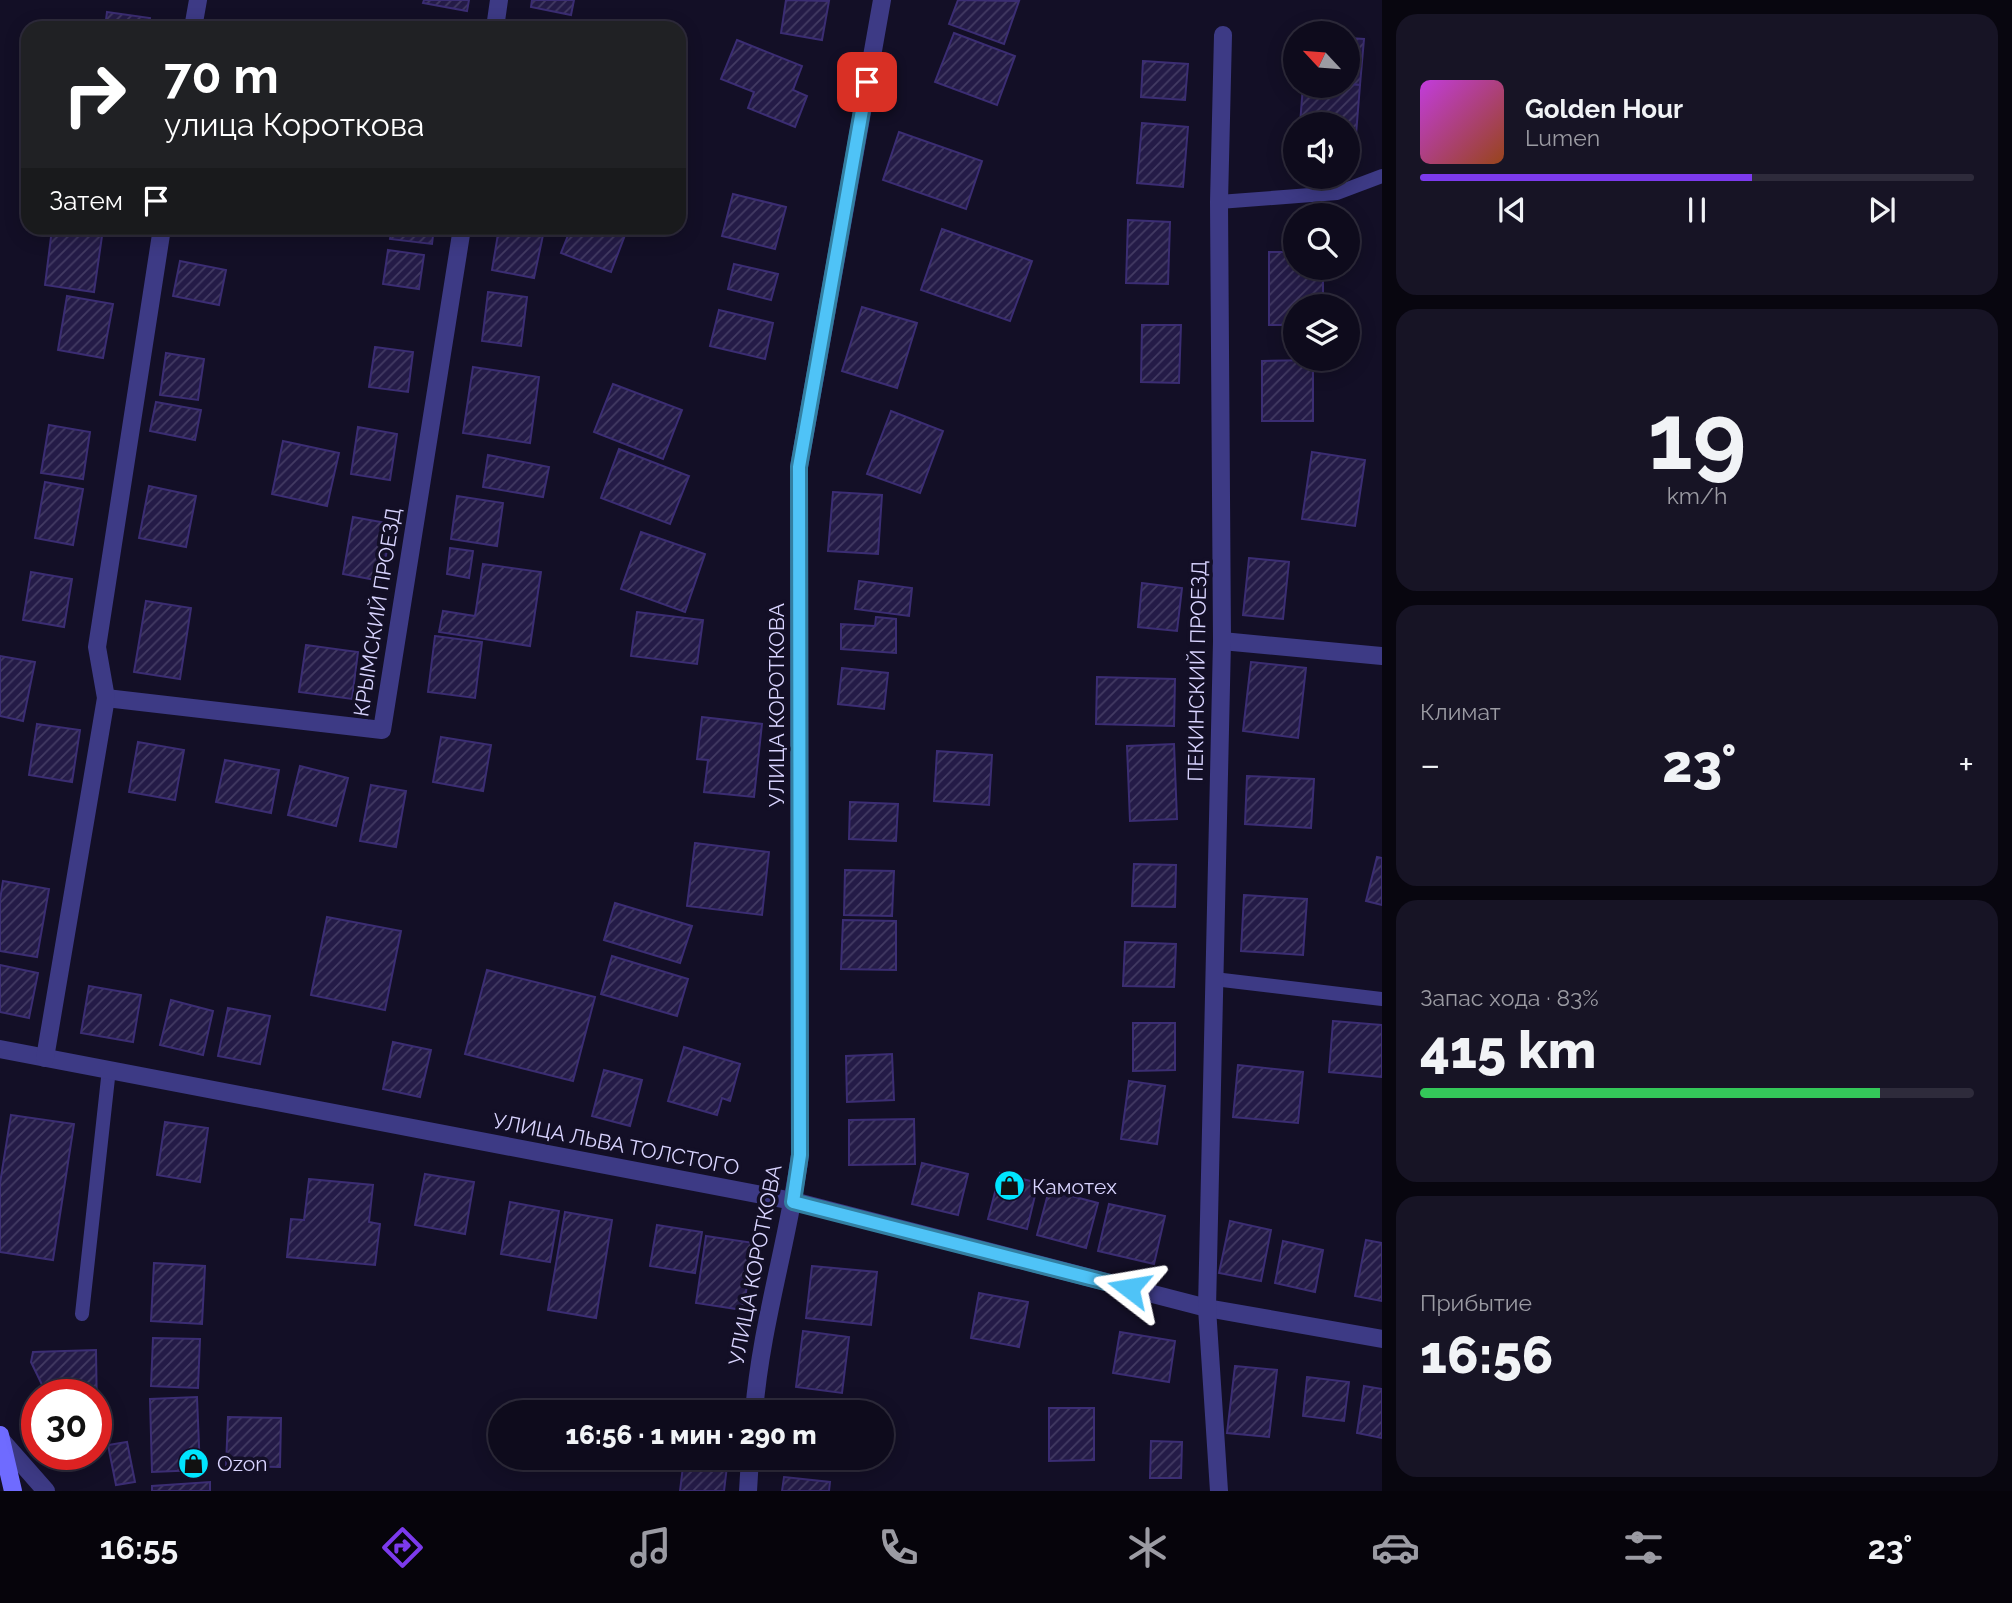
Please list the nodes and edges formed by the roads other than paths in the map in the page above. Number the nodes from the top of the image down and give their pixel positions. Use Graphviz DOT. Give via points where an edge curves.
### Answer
graph roads {
  1 [pos="198,0"];
  2 [pos="499,0"];
  3 [pos="882,0"];
  4 [pos="194,21"];
  5 [pos="496,21"];
  6 [pos="1223,35"];
  7 [pos="1382,176"];
  8 [pos="1219,202"];
  9 [pos="161,235"];
  10 [pos="462,235"];
  11 [pos="1222,641"];
  12 [pos="1382,656"];
  13 [pos="106,698"];
  14 [pos="1214,979"];
  15 [pos="1382,999"];
  16 [pos="0,1049"];
  17 [pos="45,1058"];
  18 [pos="109,1069"];
  19 [pos="793,1202"];
  20 [pos="1207,1308"];
  21 [pos="82,1314"];
  22 [pos="1382,1339"];
  23 [pos="755,1400"];
  24 [pos="1,1438"];
  25 [pos="749,1470"];
  26 [pos="13,1491"];
  27 [pos="46,1491"];
  28 [pos="748,1491"];
  29 [pos="1219,1491"];
  1 -- 4 [label="street"];
  2 -- 5 [label="street"];
  3 -- 19 [label="street, УЛИЦА КОРОТКОВА" via="799,467 800,1155"];
  6 -- 8 [label="street, ПЕКИНСКИЙ ПРОЕЗД"];
  7 -- 8 [label="lane" via="1337,193"];
  8 -- 11 [label="street, ПЕКИНСКИЙ ПРОЕЗД"];
  9 -- 13 [label="street" via="97,648"];
  10 -- 13 [label="street, КРЫМСКИЙ ПРОЕЗД" via="382,730"];
  11 -- 12 [label="street"];
  11 -- 14 [label="street, ПЕКИНСКИЙ ПРОЕЗД"];
  13 -- 17 [label="street"];
  14 -- 15 [label="lane"];
  14 -- 20 [label="street, ПЕКИНСКИЙ ПРОЕЗД"];
  16 -- 17 [label="street, УЛИЦА ЛЬВА ТОЛСТОГО"];
  17 -- 18 [label="street, УЛИЦА ЛЬВА ТОЛСТОГО"];
  18 -- 19 [label="street, УЛИЦА ЛЬВА ТОЛСТОГО"];
  18 -- 21 [label="lane"];
  19 -- 20 [label="street, УЛИЦА ЛЬВА ТОЛСТОГО"];
  19 -- 23 [label="street, УЛИЦА КОРОТКОВА"];
  20 -- 22 [label="street, УЛИЦА ЛЬВА ТОЛСТОГО"];
  20 -- 29 [label="street, ПЕКИНСКИЙ ПРОЕЗД"];
  24 -- 26 [label="main road"];
  24 -- 27 [label="street"];
  25 -- 28 [label="street"];
}
